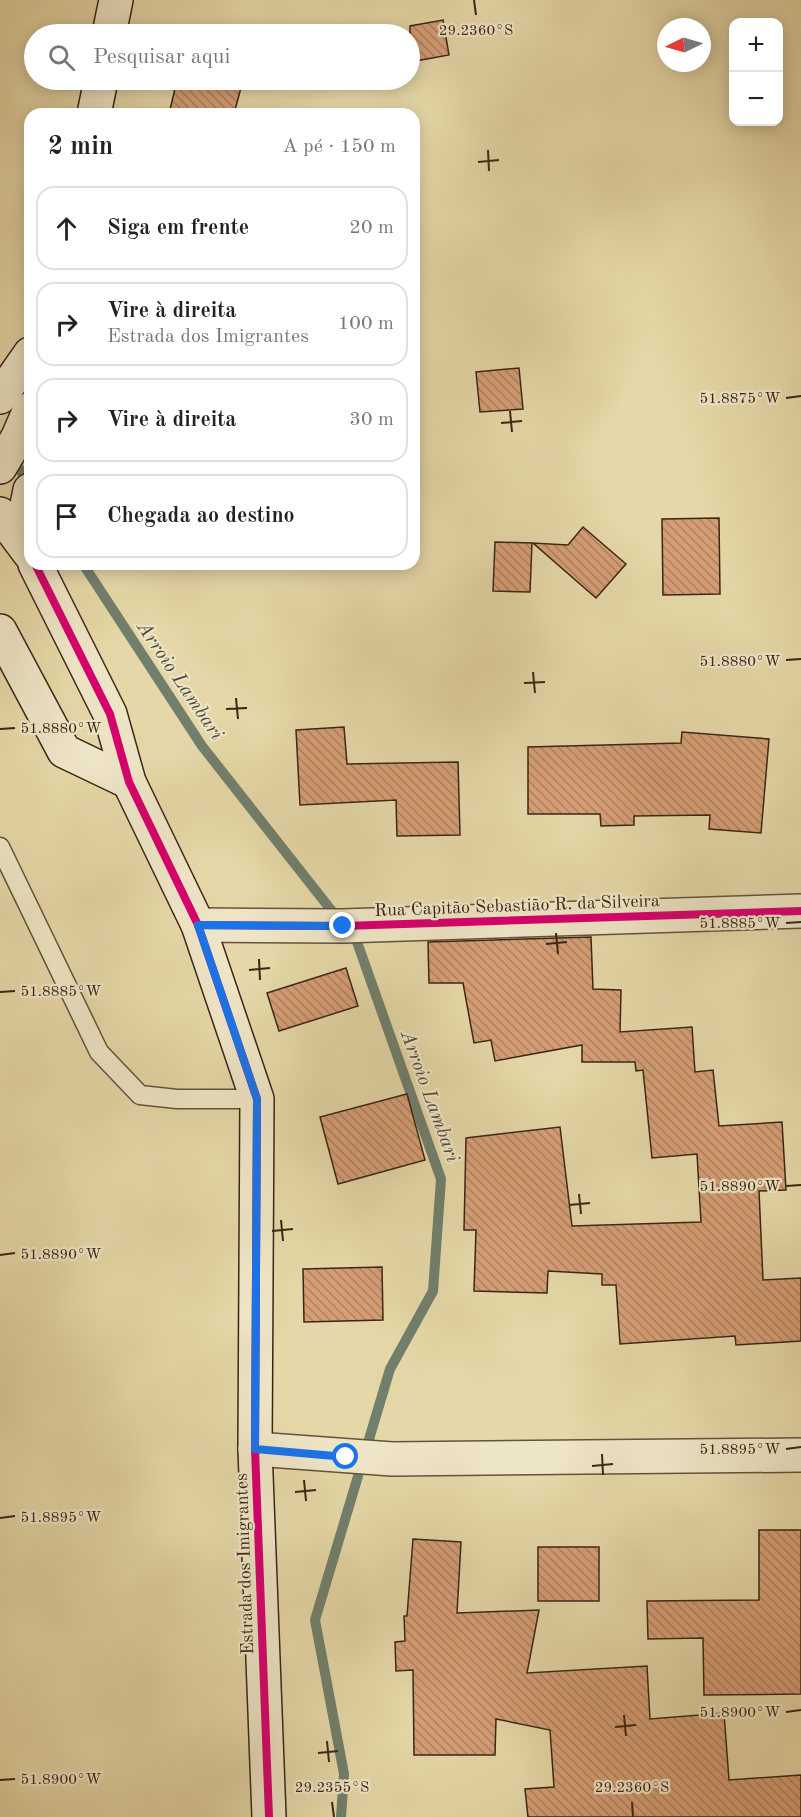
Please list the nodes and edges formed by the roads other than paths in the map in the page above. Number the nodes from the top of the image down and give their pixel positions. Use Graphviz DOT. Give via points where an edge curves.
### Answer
graph roads {
  1 [pos="116,0"];
  2 [pos="111,24"];
  3 [pos="99,90"];
  4 [pos="95,108"];
  5 [pos="24,374"];
  6 [pos="13,410"];
  7 [pos="0,467"];
  8 [pos="19,503"];
  9 [pos="24,526"];
  10 [pos="38,570"];
  11 [pos="0,631"];
  12 [pos="129,782"];
  13 [pos="0,847"];
  14 [pos="801,911"];
  15 [pos="198,925"];
  16 [pos="257,1099"];
  17 [pos="255,1449"];
  18 [pos="801,1455"];
  19 [pos="269,1817"];
  1 -- 2 [label="street"];
  3 -- 4 [label="street"];
  5 -- 6 [label="street"];
  6 -- 7 [label="street"];
  8 -- 9 [label="street"];
  10 -- 12 [label="street, Estrada dos Imigrantes" via="110,714"];
  11 -- 12 [label="street" via="64,751"];
  12 -- 15 [label="street, Estrada dos Imigrantes"];
  13 -- 16 [label="lane" via="99,1052 140,1095"];
  14 -- 15 [label="street, Rua Capitão Sebastião R. da Silveira" via="343,926"];
  15 -- 16 [label="street, Estrada dos Imigrantes"];
  16 -- 17 [label="street, Estrada dos Imigrantes"];
  17 -- 18 [label="street" via="392,1459"];
  17 -- 19 [label="street, Estrada dos Imigrantes"];
}
